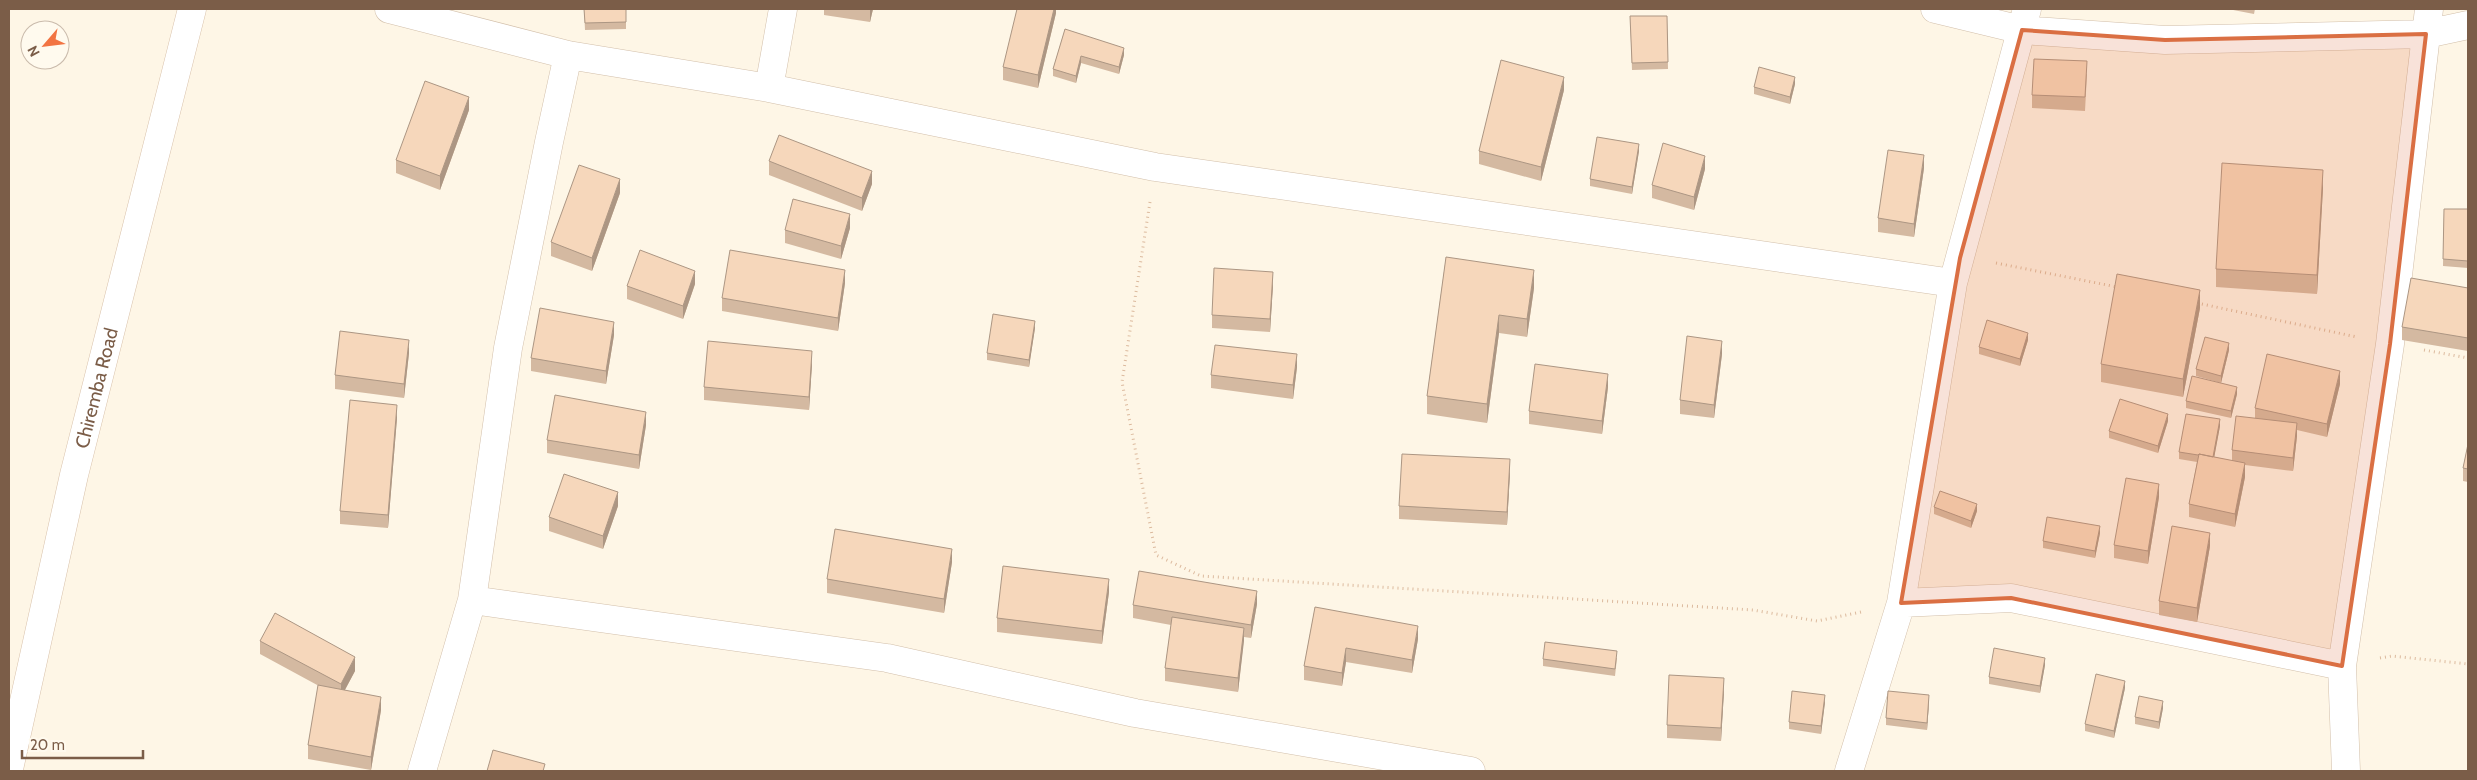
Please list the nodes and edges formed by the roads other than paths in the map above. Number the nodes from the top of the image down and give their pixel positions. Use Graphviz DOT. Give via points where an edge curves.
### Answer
graph roads {
  1 [pos="192,9"];
  2 [pos="389,9"];
  3 [pos="783,9"];
  4 [pos="1936,9"];
  5 [pos="2025,19"];
  6 [pos="2428,22"];
  7 [pos="2468,25"];
  8 [pos="568,55"];
  9 [pos="769,88"];
  10 [pos="1957,271"];
  11 [pos="472,600"];
  12 [pos="1901,603"];
  13 [pos="2342,666"];
  14 [pos="9,769"];
  15 [pos="422,771"];
  16 [pos="1471,771"];
  17 [pos="1849,771"];
  18 [pos="2346,771"];
  1 -- 14 [label="street, Chiremba Road" via="74,475"];
  2 -- 8 [label="street"];
  3 -- 9 [label="street"];
  4 -- 5 [label="street"];
  5 -- 6 [label="street" via="2165,40"];
  5 -- 10 [label="street"];
  6 -- 7 [label="street"];
  6 -- 13 [label="street" via="2390,344"];
  8 -- 9 [label="street"];
  8 -- 11 [label="street" via="508,348"];
  9 -- 10 [label="street" via="1155,167"];
  10 -- 12 [label="street"];
  11 -- 15 [label="street"];
  11 -- 16 [label="street" via="887,658 1135,713"];
  12 -- 13 [label="street" via="2011,598"];
  12 -- 17 [label="street"];
  13 -- 18 [label="street"];
}
